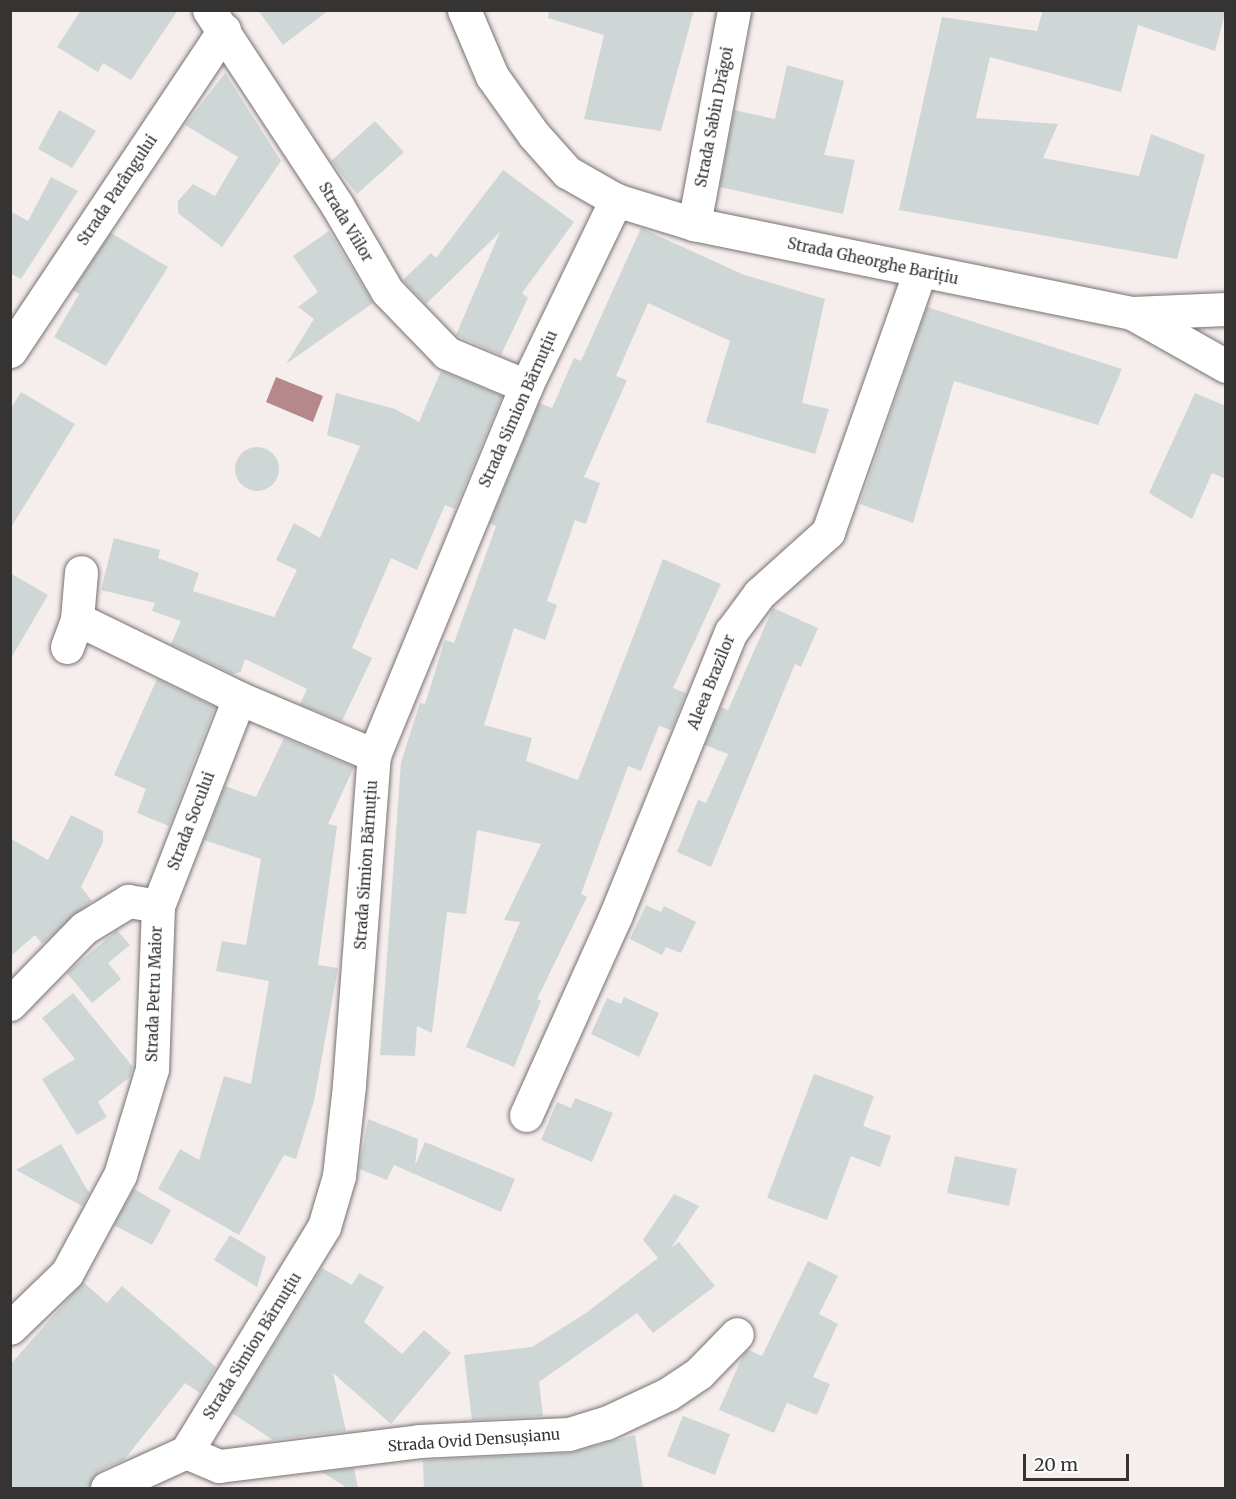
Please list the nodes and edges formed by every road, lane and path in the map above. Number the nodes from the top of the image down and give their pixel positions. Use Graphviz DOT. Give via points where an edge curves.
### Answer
graph roads {
  1 [pos="464,10"];
  2 [pos="734,10"];
  3 [pos="216,20"];
  4 [pos="616,200"];
  5 [pos="694,224"];
  6 [pos="920,271"];
  7 [pos="1226,309"];
  8 [pos="1132,313"];
  9 [pos="10,351"];
  10 [pos="1226,366"];
  11 [pos="526,386"];
  12 [pos="81,572"];
  13 [pos="238,698"];
  14 [pos="375,755"];
  15 [pos="158,906"];
  16 [pos="10,1004"];
  17 [pos="526,1115"];
  18 [pos="10,1328"];
  19 [pos="737,1334"];
  20 [pos="186,1452"];
  21 [pos="107,1488"];
  1 -- 4 [label="street, Strada Gheorghe Barițiu" via="492,76 534,135 567,172"];
  2 -- 5 [label="street, Strada Sabin Drăgoi"];
  3 -- 9 [label="street, Strada Parângului"];
  3 -- 11 [label="street, Strada Viilor" via="387,291 447,353"];
  4 -- 5 [label="street, Strada Gheorghe Barițiu"];
  4 -- 11 [label="street, Strada Simion Bărnuțiu"];
  5 -- 6 [label="street, Strada Gheorghe Barițiu"];
  6 -- 8 [label="street, Strada Gheorghe Barițiu"];
  6 -- 17 [label="street, Aleea Brazilor" via="828,532 759,594 731,632 615,917"];
  7 -- 8 [label="street, Strada Gheorghe Barițiu"];
  8 -- 10 [label="street, Strada Gheorghe Barițiu"];
  11 -- 14 [label="street, Strada Simion Bărnuțiu"];
  12 -- 13 [label="street" via="72,633"];
  13 -- 14 [label="street"];
  13 -- 15 [label="street, Strada Socului"];
  14 -- 20 [label="street, Strada Simion Bărnuțiu" via="339,1176 319,1236"];
  15 -- 16 [label="street" via="128,901 84,928"];
  15 -- 18 [label="street, Strada Petru Maior" via="152,1069 120,1175 67,1273"];
  19 -- 20 [label="street, Strada Ovid Densușianu" via="699,1373 668,1394 606,1424 569,1434 419,1441 219,1466 200,1462"];
  20 -- 21 [label="street"];
}
